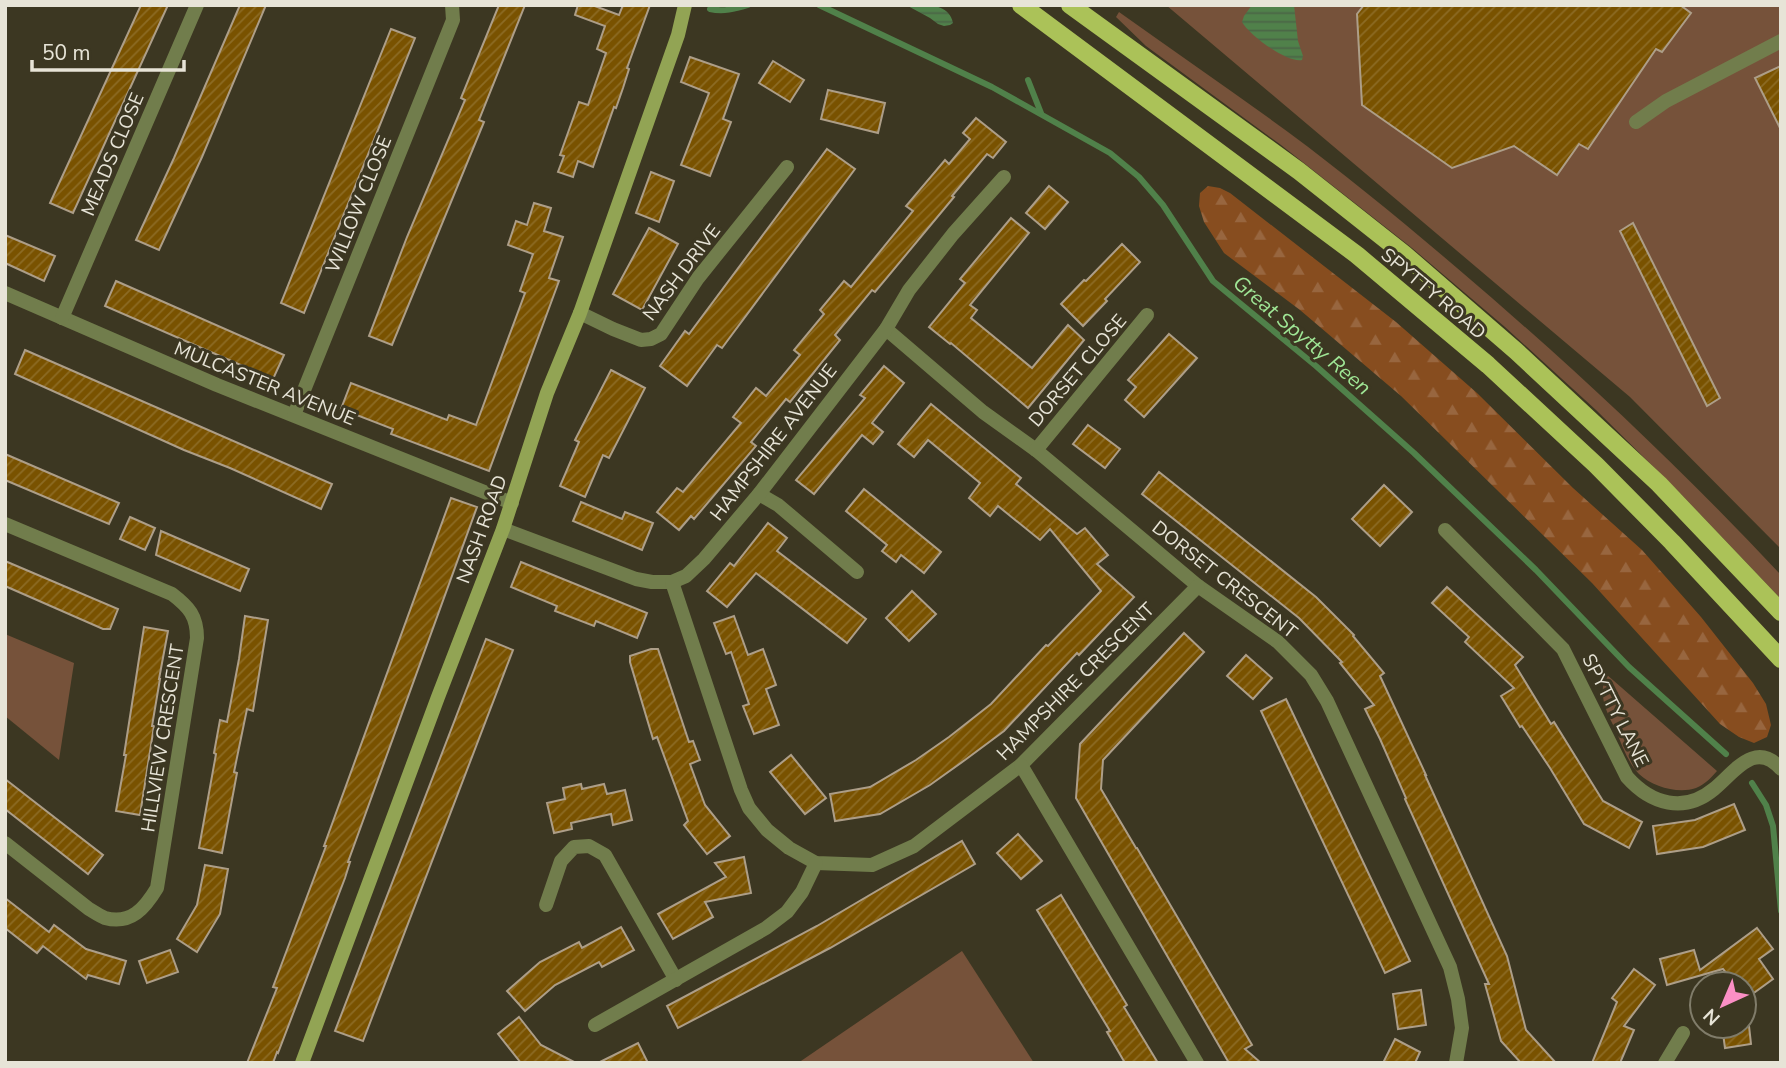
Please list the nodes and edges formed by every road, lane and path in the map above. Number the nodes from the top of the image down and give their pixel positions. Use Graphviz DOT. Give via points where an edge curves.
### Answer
graph roads {
  1 [pos="197,5"];
  2 [pos="452,5"];
  3 [pos="685,5"];
  4 [pos="1021,5"];
  5 [pos="1070,5"];
  6 [pos="1781,41"];
  7 [pos="1636,122"];
  8 [pos="787,167"];
  9 [pos="1004,177"];
  10 [pos="5,293"];
  11 [pos="580,313"];
  12 [pos="1147,315"];
  13 [pos="62,318"];
  14 [pos="886,329"];
  15 [pos="294,415"];
  16 [pos="1036,450"];
  17 [pos="759,494"];
  18 [pos="512,503"];
  19 [pos="5,524"];
  20 [pos="503,530"];
  21 [pos="1445,530"];
  22 [pos="858,572"];
  23 [pos="672,582"];
  24 [pos="1198,586"];
  25 [pos="1781,612"];
  26 [pos="1762,637"];
  27 [pos="1781,659"];
  28 [pos="1781,669"];
  29 [pos="1021,765"];
  30 [pos="1781,769"];
  31 [pos="5,844"];
  32 [pos="816,863"];
  33 [pos="546,905"];
  34 [pos="676,980"];
  35 [pos="596,1025"];
  36 [pos="1683,1033"];
  37 [pos="302,1063"];
  38 [pos="1197,1063"];
  39 [pos="1456,1063"];
  40 [pos="1665,1063"];
  1 -- 13 [label="street, MEADS CLOSE"];
  2 -- 15 [label="street, WILLOW CLOSE" via="453,20"];
  3 -- 11 [label="street, NASH ROAD"];
  4 -- 26 [label="main road, SPYTTY ROAD" via="1357,255 1488,365 1596,465"];
  5 -- 25 [label="main road, SPYTTY ROAD" via="1404,254 1659,484"];
  6 -- 7 [label="street" via="1666,101"];
  8 -- 11 [label="street, NASH DRIVE" via="698,278 661,334 641,340"];
  9 -- 14 [label="street, HAMPSHIRE AVENUE" via="909,290"];
  10 -- 13 [label="street, MULCASTER AVENUE"];
  11 -- 18 [label="street, NASH ROAD" via="547,393"];
  12 -- 16 [label="street, DORSET CLOSE"];
  13 -- 15 [label="street, MULCASTER AVENUE"];
  14 -- 16 [label="street, DORSET CRESCENT" via="983,412"];
  14 -- 17 [label="street, HAMPSHIRE AVENUE"];
  15 -- 18 [label="street, MULCASTER AVENUE"];
  16 -- 24 [label="street, DORSET CRESCENT"];
  17 -- 22 [label="street"];
  17 -- 23 [label="street, HAMPSHIRE AVENUE" via="704,559"];
  18 -- 20 [label="street, NASH ROAD"];
  19 -- 31 [label="street, HILLVIEW CRESCENT" via="172,594 192,613 197,638 157,888 148,904 135,915 105,918"];
  20 -- 23 [label="street" via="636,579"];
  20 -- 37 [label="street, NASH ROAD"];
  21 -- 30 [label="street, SPYTTY LANE" via="1563,649 1637,789 1663,802 1683,802 1714,790 1751,758 1763,757"];
  23 -- 32 [label="street, HAMPSHIRE CRESCENT" via="750,808 767,830"];
  24 -- 29 [label="street, HAMPSHIRE CRESCENT"];
  24 -- 39 [label="street, DORSET CRESCENT" via="1278,642 1311,675 1327,701 1450,967 1462,1028"];
  26 -- 27 [label="main road, SPYTTY ROAD"];
  26 -- 28 [label="street"];
  29 -- 32 [label="street, HAMPSHIRE CRESCENT" via="914,846 872,865"];
  29 -- 38 [label="street"];
  32 -- 34 [label="street" via="787,912"];
  33 -- 34 [label="street" via="561,861 574,847 589,846 605,855"];
  34 -- 35 [label="street"];
  36 -- 40 [label="street"];
}
